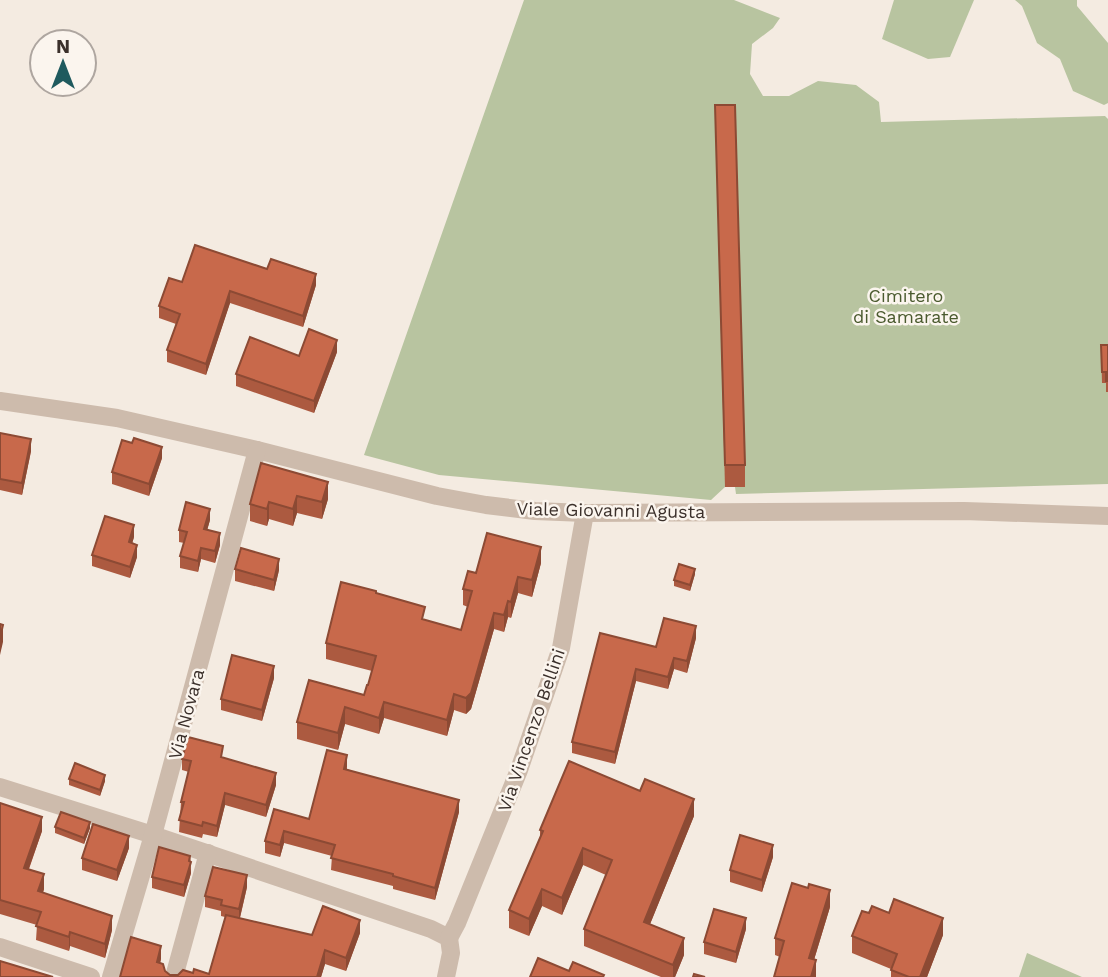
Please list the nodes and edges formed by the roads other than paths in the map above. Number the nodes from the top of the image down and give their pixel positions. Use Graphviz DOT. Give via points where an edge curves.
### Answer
graph roads {
  1 [pos="0,401"];
  2 [pos="257,450"];
  3 [pos="585,513"];
  4 [pos="1108,516"];
  5 [pos="0,787"];
  6 [pos="153,835"];
  7 [pos="208,853"];
  8 [pos="449,938"];
  9 [pos="0,947"];
  10 [pos="90,977"];
  11 [pos="111,977"];
  12 [pos="174,977"];
  13 [pos="446,977"];
  1 -- 2 [label="street, Viale Giovanni Agusta" via="117,418"];
  2 -- 3 [label="street, Viale Giovanni Agusta" via="437,496 535,511"];
  2 -- 6 [label="street, Via Novara"];
  3 -- 4 [label="street, Viale Giovanni Agusta" via="964,511"];
  3 -- 8 [label="street, Via Vincenzo Bellini" via="561,648 519,770"];
  5 -- 6 [label="street"];
  6 -- 7 [label="street"];
  6 -- 11 [label="street, Via Novara"];
  7 -- 8 [label="street"];
  7 -- 12 [label="street"];
  8 -- 13 [label="street, Via Vincenzo Bellini"];
  9 -- 10 [label="street"];
}
